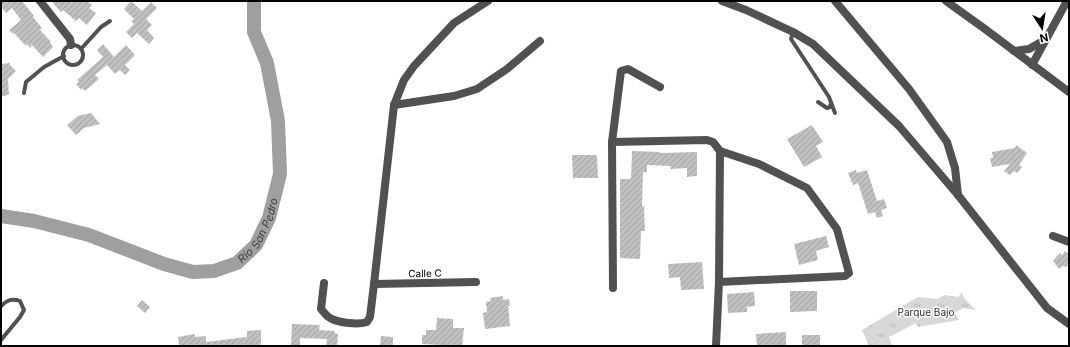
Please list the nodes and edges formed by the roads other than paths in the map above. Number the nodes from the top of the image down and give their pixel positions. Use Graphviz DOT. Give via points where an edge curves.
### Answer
graph roads {
  1 [pos="40,1"];
  2 [pos="488,1"];
  3 [pos="722,1"];
  4 [pos="835,1"];
  5 [pos="946,1"];
  6 [pos="1067,1"];
  7 [pos="110,21"];
  8 [pos="793,32"];
  9 [pos="1046,40"];
  10 [pos="540,41"];
  11 [pos="71,45"];
  12 [pos="81,49"];
  13 [pos="1014,51"];
  14 [pos="64,56"];
  15 [pos="1032,65"];
  16 [pos="660,87"];
  17 [pos="1069,92"];
  18 [pos="24,93"];
  19 [pos="818,102"];
  20 [pos="832,103"];
  21 [pos="394,105"];
  22 [pos="835,113"];
  23 [pos="612,142"];
  24 [pos="720,151"];
  25 [pos="958,195"];
  26 [pos="1053,236"];
  27 [pos="1069,242"];
  28 [pos="476,282"];
  29 [pos="719,282"];
  30 [pos="324,283"];
  31 [pos="374,284"];
  32 [pos="613,288"];
  33 [pos="1,306"];
  34 [pos="1060,318"];
  35 [pos="1069,324"];
  36 [pos="1069,330"];
  37 [pos="1,340"];
  38 [pos="716,346"];
  1 -- 11 [label="street" via="70,39"];
  2 -- 21 [label="street" via="454,23 414,66 404,80"];
  3 -- 8 [label="street"];
  4 -- 25 [label="street" via="910,89 947,142 955,168"];
  5 -- 13 [label="street"];
  6 -- 9 [label="street"];
  7 -- 12 [label="lane"];
  8 -- 20 [label="lane" via="791,39"];
  8 -- 25 [label="street" via="813,44 899,126"];
  9 -- 13 [label="street" via="1029,49"];
  9 -- 15 [label="street"];
  10 -- 21 [label="street" via="507,69 477,89 454,96"];
  11 -- 12 [label="lane"];
  11 -- 14 [label="lane" via="65,49"];
  12 -- 14 [label="lane" via="83,55 77,64 70,64"];
  13 -- 15 [label="street"];
  14 -- 18 [label="lane" via="26,82"];
  15 -- 17 [label="street"];
  16 -- 23 [label="street" via="628,68 621,71"];
  19 -- 20 [label="lane" via="828,108"];
  20 -- 22 [label="lane"];
  21 -- 31 [label="street"];
  23 -- 24 [label="street" via="707,140 713,142"];
  23 -- 32 [label="street"];
  24 -- 29 [label="street"];
  24 -- 29 [label="street" via="759,164 806,188 837,229 849,272 845,276"];
  25 -- 34 [label="street" via="1047,308"];
  26 -- 27 [label="street"];
  28 -- 31 [label="street, Calle C"];
  29 -- 38 [label="street"];
  30 -- 31 [label="street" via="321,309 334,320 359,324 368,322 370,317"];
  33 -- 37 [label="lane" via="15,299 20,300 24,310"];
  34 -- 35 [label="street"];
  34 -- 36 [label="street"];
}
